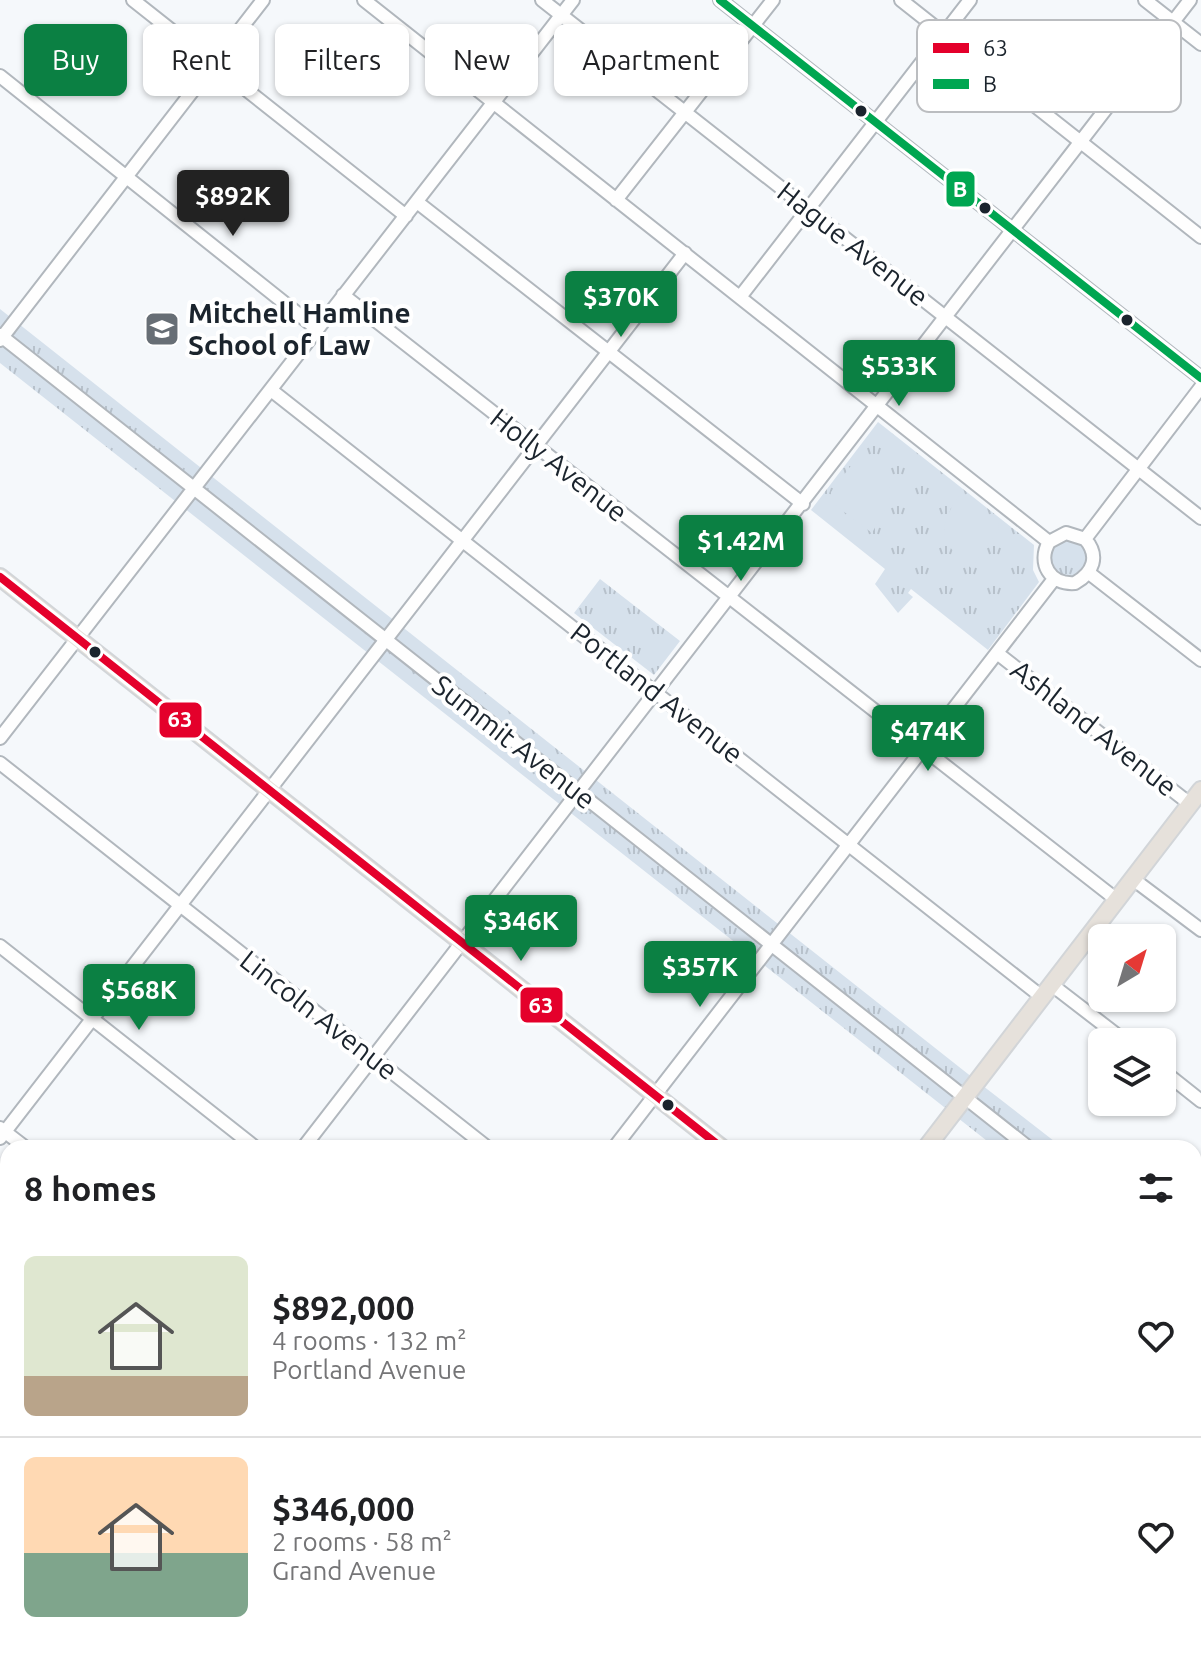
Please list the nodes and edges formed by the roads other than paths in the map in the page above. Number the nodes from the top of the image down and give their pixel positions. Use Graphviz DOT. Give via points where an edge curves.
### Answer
graph roads {
  1 [pos="133,0"];
  2 [pos="263,0"];
  3 [pos="364,0"];
  4 [pos="542,0"];
  5 [pos="573,0"];
  6 [pos="720,0"];
  7 [pos="773,0"];
  8 [pos="901,0"];
  9 [pos="970,0"];
  10 [pos="1145,0"];
  11 [pos="1190,0"];
  12 [pos="561,15"];
  13 [pos="926,20"];
  14 [pos="954,20"];
  15 [pos="1170,20"];
  16 [pos="1175,20"];
  17 [pos="163,24"];
  18 [pos="244,24"];
  19 [pos="753,26"];
  20 [pos="1181,28"];
  21 [pos="1201,44"];
  22 [pos="917,68"];
  23 [pos="0,76"];
  24 [pos="188,96"];
  25 [pos="254,96"];
  26 [pos="494,102"];
  27 [pos="1042,112"];
  28 [pos="1103,112"];
  29 [pos="686,113"];
  30 [pos="875,122"];
  31 [pos="1080,142"];
  32 [pos="126,176"];
  33 [pos="616,200"];
  34 [pos="417,202"];
  35 [pos="808,209"];
  36 [pos="406,216"];
  37 [pos="1012,230"];
  38 [pos="1201,237"];
  39 [pos="685,253"];
  40 [pos="343,295"];
  41 [pos="740,297"];
  42 [pos="946,318"];
  43 [pos="317,329"];
  44 [pos="1,337"];
  45 [pos="609,352"];
  46 [pos="1201,378"];
  47 [pos="1201,387"];
  48 [pos="271,390"];
  49 [pos="879,406"];
  50 [pos="536,447"];
  51 [pos="1138,469"];
  52 [pos="194,489"];
  53 [pos="803,504"];
  54 [pos="1201,518"];
  55 [pos="1085,539"];
  56 [pos="463,542"];
  57 [pos="1049,542"];
  58 [pos="1089,573"];
  59 [pos="0,577"];
  60 [pos="1054,579"];
  61 [pos="730,598"];
  62 [pos="78,638"];
  63 [pos="386,642"];
  64 [pos="997,653"];
  65 [pos="1201,660"];
  66 [pos="657,693"];
  67 [pos="0,738"];
  68 [pos="924,749"];
  69 [pos="0,763"];
  70 [pos="270,790"];
  71 [pos="1201,790"];
  72 [pos="579,793"];
  73 [pos="1190,804"];
  74 [pos="850,845"];
  75 [pos="1133,879"];
  76 [pos="1117,900"];
  77 [pos="180,905"];
  78 [pos="1201,930"];
  79 [pos="463,942"];
  80 [pos="0,946"];
  81 [pos="772,946"];
  82 [pos="1047,991"];
  83 [pos="93,1019"];
  84 [pos="1104,1028"];
  85 [pos="373,1058"];
  86 [pos="1176,1081"];
  87 [pos="656,1095"];
  88 [pos="965,1098"];
  89 [pos="1201,1101"];
  90 [pos="2,1132"];
  91 [pos="246,1140"];
  92 [pos="309,1140"];
  93 [pos="478,1140"];
  94 [pos="620,1140"];
  95 [pos="712,1140"];
  96 [pos="932,1140"];
  97 [pos="1019,1140"];
  1 -- 17 [label="street"];
  2 -- 18 [label="street"];
  3 -- 26 [label="street"];
  4 -- 12 [label="street, Hague Avenue"];
  5 -- 12 [label="street"];
  6 -- 19 [label="street"];
  7 -- 19 [label="street"];
  8 -- 13 [label="street"];
  9 -- 14 [label="street"];
  10 -- 15 [label="street"];
  11 -- 16 [label="street"];
  12 -- 26 [label="street"];
  12 -- 29 [label="street, Hague Avenue"];
  19 -- 29 [label="street"];
  19 -- 30 [label="street"];
  20 -- 21 [label="street"];
  22 -- 30 [label="street"];
  23 -- 32 [label="street"];
  24 -- 32 [label="street"];
  25 -- 36 [label="street"];
  26 -- 33 [label="street"];
  26 -- 34 [label="street"];
  27 -- 31 [label="street"];
  28 -- 31 [label="street"];
  29 -- 33 [label="street"];
  29 -- 35 [label="street, Hague Avenue"];
  30 -- 35 [label="street"];
  30 -- 37 [label="street"];
  31 -- 37 [label="street"];
  31 -- 38 [label="street"];
  32 -- 43 [label="street"];
  32 -- 44 [label="street"];
  33 -- 39 [label="street"];
  34 -- 36 [label="street"];
  34 -- 45 [label="street"];
  35 -- 41 [label="street"];
  35 -- 42 [label="street, Hague Avenue"];
  36 -- 40 [label="street"];
  37 -- 42 [label="street"];
  37 -- 46 [label="street"];
  39 -- 41 [label="street"];
  39 -- 45 [label="street"];
  40 -- 43 [label="street"];
  40 -- 50 [label="street, Holly Avenue"];
  41 -- 49 [label="street"];
  42 -- 49 [label="street"];
  42 -- 51 [label="street, Hague Avenue"];
  43 -- 48 [label="street"];
  44 -- 52 [label="street, Summit Avenue"];
  45 -- 50 [label="street"];
  45 -- 53 [label="street"];
  47 -- 51 [label="street"];
  48 -- 52 [label="street"];
  48 -- 56 [label="street, Portland Avenue"];
  49 -- 53 [label="street"];
  49 -- 57 [label="street"];
  50 -- 56 [label="street"];
  50 -- 61 [label="street, Holly Avenue"];
  51 -- 54 [label="street, Hague Avenue"];
  51 -- 55 [label="street"];
  52 -- 62 [label="street"];
  52 -- 63 [label="street, Summit Avenue"];
  53 -- 61 [label="street"];
  55 -- 57 [label="street" via="1066,533"];
  55 -- 58 [label="street" via="1093,553"];
  56 -- 63 [label="street"];
  56 -- 66 [label="street, Portland Avenue"];
  57 -- 60 [label="street" via="1045,565"];
  58 -- 60 [label="street" via="1075,583"];
  58 -- 65 [label="street"];
  59 -- 62 [label="main road"];
  60 -- 64 [label="street"];
  61 -- 66 [label="street"];
  61 -- 68 [label="street, Holly Avenue"];
  62 -- 67 [label="street"];
  62 -- 70 [label="main road"];
  63 -- 70 [label="street"];
  63 -- 72 [label="street, Summit Avenue"];
  64 -- 68 [label="street"];
  64 -- 73 [label="street, Ashland Avenue"];
  66 -- 72 [label="street"];
  66 -- 74 [label="street, Portland Avenue"];
  68 -- 74 [label="street"];
  68 -- 76 [label="street, Holly Avenue"];
  69 -- 77 [label="street, Lincoln Avenue"];
  70 -- 77 [label="street"];
  70 -- 79 [label="main road"];
  71 -- 73 [label="main road"];
  72 -- 79 [label="street"];
  72 -- 81 [label="street, Summit Avenue"];
  73 -- 75 [label="main road"];
  74 -- 81 [label="street"];
  74 -- 82 [label="street, Portland Avenue"];
  75 -- 76 [label="main road"];
  75 -- 78 [label="street"];
  76 -- 82 [label="main road"];
  77 -- 83 [label="street"];
  77 -- 85 [label="street, Lincoln Avenue"];
  79 -- 85 [label="street"];
  79 -- 87 [label="main road"];
  80 -- 83 [label="street"];
  81 -- 87 [label="street"];
  81 -- 88 [label="street, Summit Avenue"];
  82 -- 84 [label="street, Portland Avenue"];
  82 -- 88 [label="main road"];
  83 -- 90 [label="street"];
  83 -- 91 [label="street"];
  85 -- 92 [label="street"];
  85 -- 93 [label="street, Lincoln Avenue"];
  86 -- 89 [label="street"];
  87 -- 94 [label="street"];
  87 -- 95 [label="main road"];
  88 -- 96 [label="main road"];
  88 -- 97 [label="street, Summit Avenue"];
}
